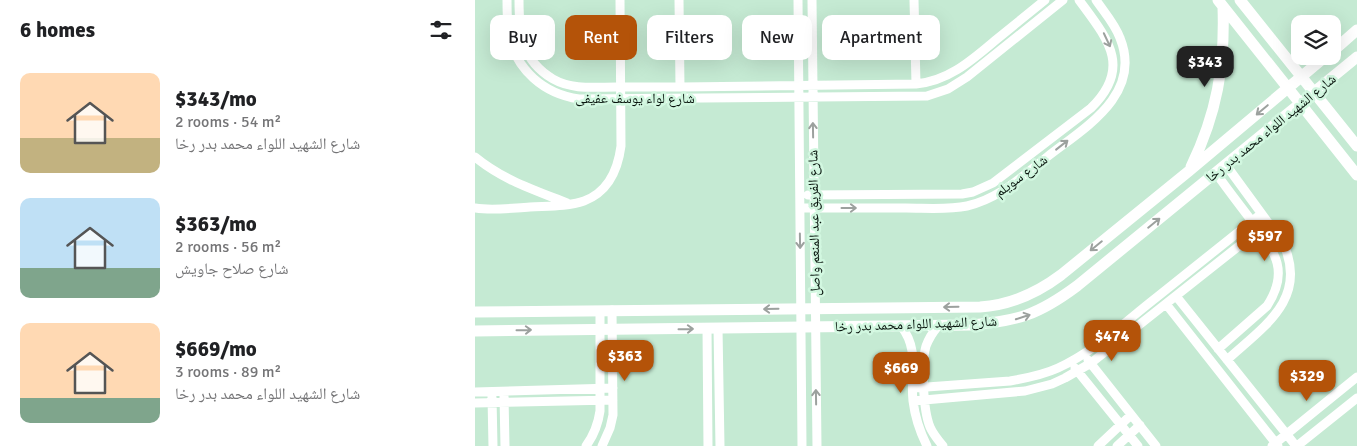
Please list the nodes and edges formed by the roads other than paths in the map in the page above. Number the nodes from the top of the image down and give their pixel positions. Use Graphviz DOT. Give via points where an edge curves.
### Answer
graph roads {
  1 [pos="507,0"];
  2 [pos="519,0"];
  3 [pos="620,0"];
  4 [pos="679,0"];
  5 [pos="798,0"];
  6 [pos="812,0"];
  7 [pos="914,0"];
  8 [pos="1045,0"];
  9 [pos="1063,0"];
  10 [pos="1079,0"];
  11 [pos="1095,0"];
  12 [pos="1240,0"];
  13 [pos="1220,3"];
  14 [pos="1357,30"];
  15 [pos="1341,44"];
  16 [pos="1357,57"];
  17 [pos="1316,65"];
  18 [pos="1302,77"];
  19 [pos="916,84"];
  20 [pos="798,86"];
  21 [pos="813,86"];
  22 [pos="621,87"];
  23 [pos="679,87"];
  24 [pos="1288,88"];
  25 [pos="1314,93"];
  26 [pos="799,98"];
  27 [pos="813,98"];
  28 [pos="621,99"];
  29 [pos="1301,104"];
  30 [pos="1357,146"];
  31 [pos="475,157"];
  32 [pos="1226,165"];
  33 [pos="1189,171"];
  34 [pos="1216,173"];
  35 [pos="1357,175"];
  36 [pos="800,195"];
  37 [pos="814,195"];
  38 [pos="570,204"];
  39 [pos="475,208"];
  40 [pos="800,208"];
  41 [pos="814,208"];
  42 [pos="1261,214"];
  43 [pos="1252,221"];
  44 [pos="1268,223"];
  45 [pos="1259,230"];
  46 [pos="1176,296"];
  47 [pos="1166,304"];
  48 [pos="801,308"];
  49 [pos="815,308"];
  50 [pos="599,310"];
  51 [pos="612,310"];
  52 [pos="475,312"];
  53 [pos="901,326"];
  54 [pos="937,326"];
  55 [pos="801,327"];
  56 [pos="816,327"];
  57 [pos="713,328"];
  58 [pos="612,329"];
  59 [pos="599,330"];
  60 [pos="475,331"];
  61 [pos="1218,349"];
  62 [pos="1084,354"];
  63 [pos="1227,360"];
  64 [pos="1071,362"];
  65 [pos="1091,363"];
  66 [pos="1078,372"];
  67 [pos="1357,377"];
  68 [pos="613,388"];
  69 [pos="913,388"];
  70 [pos="924,388"];
  71 [pos="600,389"];
  72 [pos="504,391"];
  73 [pos="475,392"];
  74 [pos="492,392"];
  75 [pos="1357,398"];
  76 [pos="600,400"];
  77 [pos="613,400"];
  78 [pos="925,400"];
  79 [pos="913,401"];
  80 [pos="493,402"];
  81 [pos="504,402"];
  82 [pos="475,403"];
  83 [pos="1131,415"];
  84 [pos="1121,425"];
  85 [pos="1139,425"];
  86 [pos="1287,434"];
  87 [pos="1129,435"];
  88 [pos="707,443"];
  89 [pos="1276,445"];
  90 [pos="493,446"];
  91 [pos="505,446"];
  92 [pos="586,446"];
  93 [pos="602,446"];
  94 [pos="720,446"];
  95 [pos="803,446"];
  96 [pos="817,446"];
  97 [pos="927,446"];
  98 [pos="943,446"];
  99 [pos="1098,446"];
  100 [pos="1117,446"];
  101 [pos="1138,446"];
  102 [pos="1156,446"];
  103 [pos="1297,446"];
  1 -- 28 [label="street, شارع لواء يوسف عفيفى" via="507,26 513,49 523,68 537,82 565,97"];
  2 -- 22 [label="street, شارع لواء يوسف عفيفى" via="521,38 533,62 542,71 553,79 578,87"];
  3 -- 22 [label="street"];
  4 -- 23 [label="street"];
  5 -- 20 [label="street, شارع الفريق عبد المنعم واصل"];
  6 -- 21 [label="street, شارع الفريق عبد المنعم واصل"];
  7 -- 19 [label="street"];
  8 -- 19 [label="street, شارع لواء يوسف عفيفى" via="962,67 938,80"];
  9 -- 27 [label="street, شارع لواء يوسف عفيفى" via="967,77 938,93 916,97"];
  10 -- 37 [label="street, شارع سويلم, one-way" via="1108,41 1112,69 1108,87 1091,108 1003,176 983,188 962,194"];
  41 -- 11 [label="street, شارع سويلم, one-way" via="964,206 989,199 1010,186 1099,116 1119,89 1125,65 1124,51 1114,26"];
  12 -- 18 [label="street"];
  13 -- 24 [label="street"];
  13 -- 33 [label="street" via="1223,56 1220,80 1209,126"];
  14 -- 15 [label="street, شارع الشهيد اللواء محمد بدر رخا"];
  16 -- 25 [label="street, شارع الشهيد اللواء محمد بدر رخا"];
  17 -- 18 [label="street, شارع الشهيد اللواء محمد بدر رخا"];
  18 -- 24 [label="street, شارع الشهيد اللواء محمد بدر رخا"];
  18 -- 25 [label="street"];
  19 -- 21 [label="street, شارع لواء يوسف عفيفى"];
  20 -- 21 [label="street, شارع لواء يوسف عفيفى"];
  20 -- 23 [label="street, شارع لواء يوسف عفيفى"];
  20 -- 26 [label="street, شارع الفريق عبد المنعم واصل"];
  21 -- 27 [label="street, شارع الفريق عبد المنعم واصل"];
  22 -- 23 [label="street, شارع لواء يوسف عفيفى"];
  22 -- 28 [label="street"];
  24 -- 29 [label="street"];
  24 -- 33 [label="street, شارع الشهيد اللواء محمد بدر رخا, one-way"];
  25 -- 29 [label="street, شارع الشهيد اللواء محمد بدر رخا"];
  25 -- 30 [label="street"];
  26 -- 27 [label="street, شارع لواء يوسف عفيفى"];
  26 -- 28 [label="street, شارع لواء يوسف عفيفى"];
  26 -- 36 [label="street, شارع الفريق عبد المنعم واصل"];
  37 -- 27 [label="street, شارع الفريق عبد المنعم واصل, one-way"];
  28 -- 38 [label="street" via="621,146 615,172 597,194"];
  29 -- 32 [label="street, شارع الشهيد اللواء محمد بدر رخا"];
  29 -- 35 [label="street"];
  31 -- 38 [label="street" via="504,178"];
  32 -- 34 [label="street, شارع الشهيد اللواء محمد بدر رخا"];
  32 -- 42 [label="street"];
  33 -- 49 [label="street, شارع الشهيد اللواء محمد بدر رخا, one-way" via="1047,285 1017,300 980,307"];
  34 -- 43 [label="street"];
  54 -- 34 [label="street, شارع الشهيد اللواء محمد بدر رخا, one-way" via="997,323 1044,308 1077,286"];
  36 -- 37 [label="street, شارع سويلم"];
  36 -- 40 [label="street, شارع الفريق عبد المنعم واصل"];
  37 -- 41 [label="street, شارع الفريق عبد المنعم واصل"];
  38 -- 39 [label="street"];
  40 -- 41 [label="street, شارع سويلم"];
  40 -- 48 [label="street, شارع الفريق عبد المنعم واصل, one-way"];
  41 -- 49 [label="street, شارع الفريق عبد المنعم واصل"];
  42 -- 43 [label="street"];
  42 -- 44 [label="street"];
  43 -- 45 [label="street"];
  43 -- 62 [label="street"];
  44 -- 45 [label="street"];
  44 -- 63 [label="street" via="1288,254 1289,288 1274,317"];
  45 -- 46 [label="street"];
  45 -- 61 [label="street" via="1275,256 1277,287 1267,306"];
  46 -- 47 [label="street"];
  46 -- 61 [label="street"];
  47 -- 65 [label="street"];
  47 -- 89 [label="street"];
  48 -- 49 [label="street, شارع الشهيد اللواء محمد بدر رخا"];
  48 -- 51 [label="street, شارع الشهيد اللواء محمد بدر رخا, one-way"];
  48 -- 55 [label="street, شارع الفريق عبد المنعم واصل"];
  49 -- 56 [label="street, شارع الفريق عبد المنعم واصل"];
  50 -- 51 [label="street, شارع الشهيد اللواء محمد بدر رخا"];
  50 -- 52 [label="street, شارع الشهيد اللواء محمد بدر رخا"];
  50 -- 59 [label="street"];
  51 -- 58 [label="street"];
  53 -- 54 [label="street, شارع الشهيد اللواء محمد بدر رخا"];
  53 -- 56 [label="street, شارع الشهيد اللواء محمد بدر رخا"];
  53 -- 69 [label="street" via="912,348"];
  54 -- 70 [label="street" via="925,351"];
  55 -- 56 [label="street, شارع الشهيد اللواء محمد بدر رخا"];
  55 -- 57 [label="street, شارع الشهيد اللواء محمد بدر رخا"];
  55 -- 95 [label="street, شارع الفريق عبد المنعم واصل"];
  96 -- 56 [label="street, شارع الفريق عبد المنعم واصل, one-way"];
  58 -- 57 [label="street, شارع الشهيد اللواء محمد بدر رخا, one-way"];
  57 -- 88 [label="street"];
  57 -- 94 [label="street"];
  58 -- 59 [label="street, شارع الشهيد اللواء محمد بدر رخا"];
  58 -- 68 [label="street"];
  60 -- 59 [label="street, شارع الشهيد اللواء محمد بدر رخا, one-way"];
  59 -- 71 [label="street"];
  61 -- 63 [label="street"];
  62 -- 64 [label="street"];
  62 -- 65 [label="street"];
  63 -- 86 [label="street"];
  64 -- 66 [label="street"];
  64 -- 70 [label="street" via="1026,378"];
  65 -- 66 [label="street"];
  65 -- 83 [label="street"];
  66 -- 78 [label="street" via="1052,384 1025,391"];
  66 -- 84 [label="street"];
  67 -- 86 [label="street"];
  68 -- 71 [label="street"];
  68 -- 77 [label="street"];
  69 -- 70 [label="street"];
  69 -- 79 [label="street"];
  70 -- 78 [label="street"];
  71 -- 72 [label="street"];
  71 -- 76 [label="street"];
  72 -- 74 [label="street"];
  72 -- 81 [label="street"];
  73 -- 74 [label="street"];
  74 -- 80 [label="street"];
  75 -- 103 [label="street"];
  76 -- 77 [label="street"];
  76 -- 81 [label="street"];
  76 -- 92 [label="street" via="598,424"];
  77 -- 93 [label="street" via="610,428"];
  78 -- 79 [label="street"];
  78 -- 98 [label="street" via="929,425"];
  79 -- 97 [label="street"];
  80 -- 81 [label="street"];
  80 -- 82 [label="street"];
  80 -- 90 [label="street"];
  81 -- 91 [label="street"];
  83 -- 84 [label="street"];
  83 -- 85 [label="street"];
  84 -- 87 [label="street"];
  84 -- 99 [label="street"];
  85 -- 87 [label="street"];
  85 -- 102 [label="street"];
  86 -- 89 [label="street"];
  86 -- 103 [label="street"];
  87 -- 100 [label="street"];
  87 -- 101 [label="street"];
}
